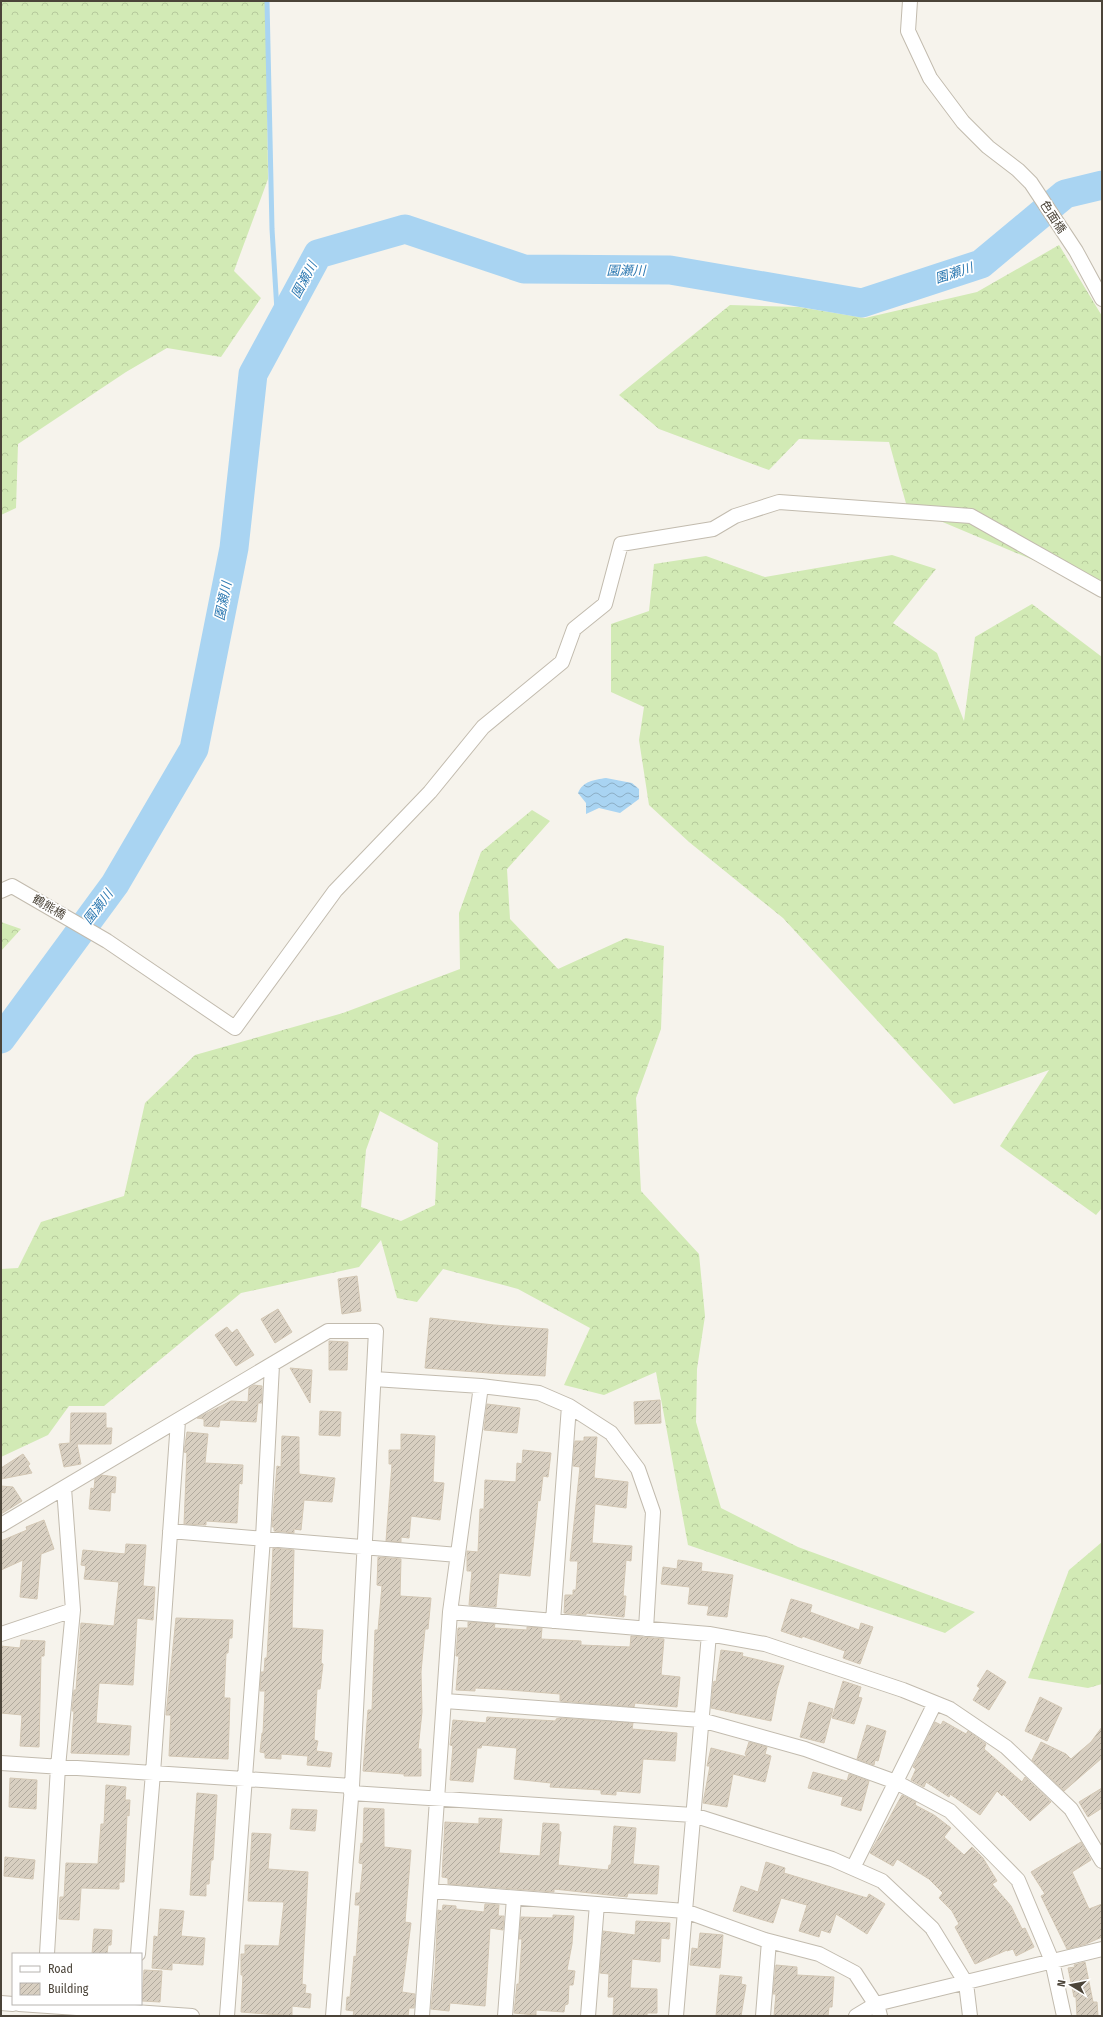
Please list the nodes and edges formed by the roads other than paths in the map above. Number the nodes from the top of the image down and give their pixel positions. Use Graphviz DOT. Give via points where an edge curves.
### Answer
graph roads {
  1 [pos="910,1"];
  2 [pos="1102,299"];
  3 [pos="1102,590"];
  4 [pos="6,888"];
  5 [pos="272,1365"];
  6 [pos="374,1379"];
  7 [pos="481,1386"];
  8 [pos="569,1406"];
  9 [pos="178,1421"];
  10 [pos="64,1488"];
  11 [pos="1,1525"];
  12 [pos="170,1531"];
  13 [pos="263,1538"];
  14 [pos="365,1546"];
  15 [pos="458,1555"];
  16 [pos="73,1610"];
  17 [pos="450,1612"];
  18 [pos="553,1621"];
  19 [pos="646,1629"];
  20 [pos="1,1634"];
  21 [pos="709,1634"];
  22 [pos="445,1701"];
  23 [pos="935,1703"];
  24 [pos="701,1720"];
  25 [pos="1,1763"];
  26 [pos="58,1767"];
  27 [pos="153,1773"];
  28 [pos="246,1780"];
  29 [pos="896,1782"];
  30 [pos="352,1790"];
  31 [pos="438,1799"];
  32 [pos="693,1815"];
  33 [pos="1102,1860"];
  34 [pos="853,1868"];
  35 [pos="431,1891"];
  36 [pos="514,1898"];
  37 [pos="597,1904"];
  38 [pos="685,1911"];
  39 [pos="769,1941"];
  40 [pos="1102,1949"];
  41 [pos="47,1953"];
  42 [pos="138,1953"];
  43 [pos="1052,1961"];
  44 [pos="966,1983"];
  45 [pos="1,2003"];
  46 [pos="12,2004"];
  47 [pos="24,2005"];
  48 [pos="43,2009"];
  49 [pos="878,2010"];
  50 [pos="133,2011"];
  51 [pos="192,2016"];
  52 [pos="227,2016"];
  53 [pos="334,2016"];
  54 [pos="422,2016"];
  55 [pos="505,2016"];
  56 [pos="588,2016"];
  57 [pos="676,2016"];
  58 [pos="762,2016"];
  59 [pos="856,2016"];
  60 [pos="970,2016"];
  61 [pos="1064,2016"];
  1 -- 2 [label="street, 色面橋" via="908,31 930,78 963,122 1031,183 1076,251"];
  3 -- 4 [label="street, 鶴熊橋" via="971,516 779,502 735,516 713,529 621,544 605,604 574,629 562,662 483,727 430,792 335,891 235,1028 107,941"];
  5 -- 6 [label="street" via="328,1331 376,1331"];
  5 -- 9 [label="street"];
  5 -- 13 [label="street"];
  6 -- 7 [label="street"];
  6 -- 14 [label="street"];
  7 -- 8 [label="street" via="539,1393"];
  7 -- 15 [label="street"];
  8 -- 18 [label="street"];
  8 -- 19 [label="street" via="611,1432 638,1469 653,1512"];
  9 -- 10 [label="street"];
  9 -- 12 [label="street"];
  10 -- 11 [label="street"];
  10 -- 16 [label="street"];
  12 -- 13 [label="street"];
  12 -- 27 [label="street"];
  13 -- 14 [label="street"];
  13 -- 28 [label="street"];
  14 -- 15 [label="street"];
  14 -- 30 [label="street"];
  15 -- 17 [label="street"];
  16 -- 20 [label="street"];
  16 -- 26 [label="street"];
  17 -- 18 [label="street"];
  17 -- 22 [label="street"];
  18 -- 19 [label="street"];
  19 -- 21 [label="street"];
  21 -- 23 [label="street" via="765,1644"];
  21 -- 24 [label="street"];
  22 -- 24 [label="street"];
  22 -- 31 [label="street"];
  23 -- 29 [label="street"];
  23 -- 33 [label="street" via="956,1713 1006,1747 1072,1809"];
  24 -- 29 [label="street" via="805,1749"];
  24 -- 32 [label="street"];
  25 -- 26 [label="street"];
  26 -- 27 [label="street"];
  26 -- 41 [label="street"];
  27 -- 28 [label="street"];
  27 -- 42 [label="street"];
  28 -- 30 [label="street"];
  28 -- 52 [label="street"];
  29 -- 34 [label="street"];
  29 -- 43 [label="street" via="950,1811 1018,1880"];
  30 -- 31 [label="street"];
  30 -- 53 [label="street"];
  31 -- 32 [label="street"];
  31 -- 35 [label="street"];
  32 -- 34 [label="street"];
  32 -- 38 [label="street"];
  34 -- 44 [label="street" via="882,1880 932,1928"];
  35 -- 36 [label="street"];
  35 -- 54 [label="street"];
  36 -- 37 [label="street"];
  36 -- 55 [label="street"];
  37 -- 38 [label="street"];
  37 -- 56 [label="street"];
  38 -- 39 [label="street"];
  38 -- 57 [label="street"];
  39 -- 49 [label="street" via="819,1954 854,1973"];
  39 -- 58 [label="street"];
  40 -- 43 [label="street"];
  43 -- 44 [label="street"];
  43 -- 61 [label="street"];
  44 -- 49 [label="street"];
  44 -- 60 [label="street"];
  45 -- 46 [label="street"];
  47 -- 48 [label="street"];
  48 -- 50 [label="street"];
  49 -- 59 [label="street"];
  50 -- 51 [label="street"];
}
